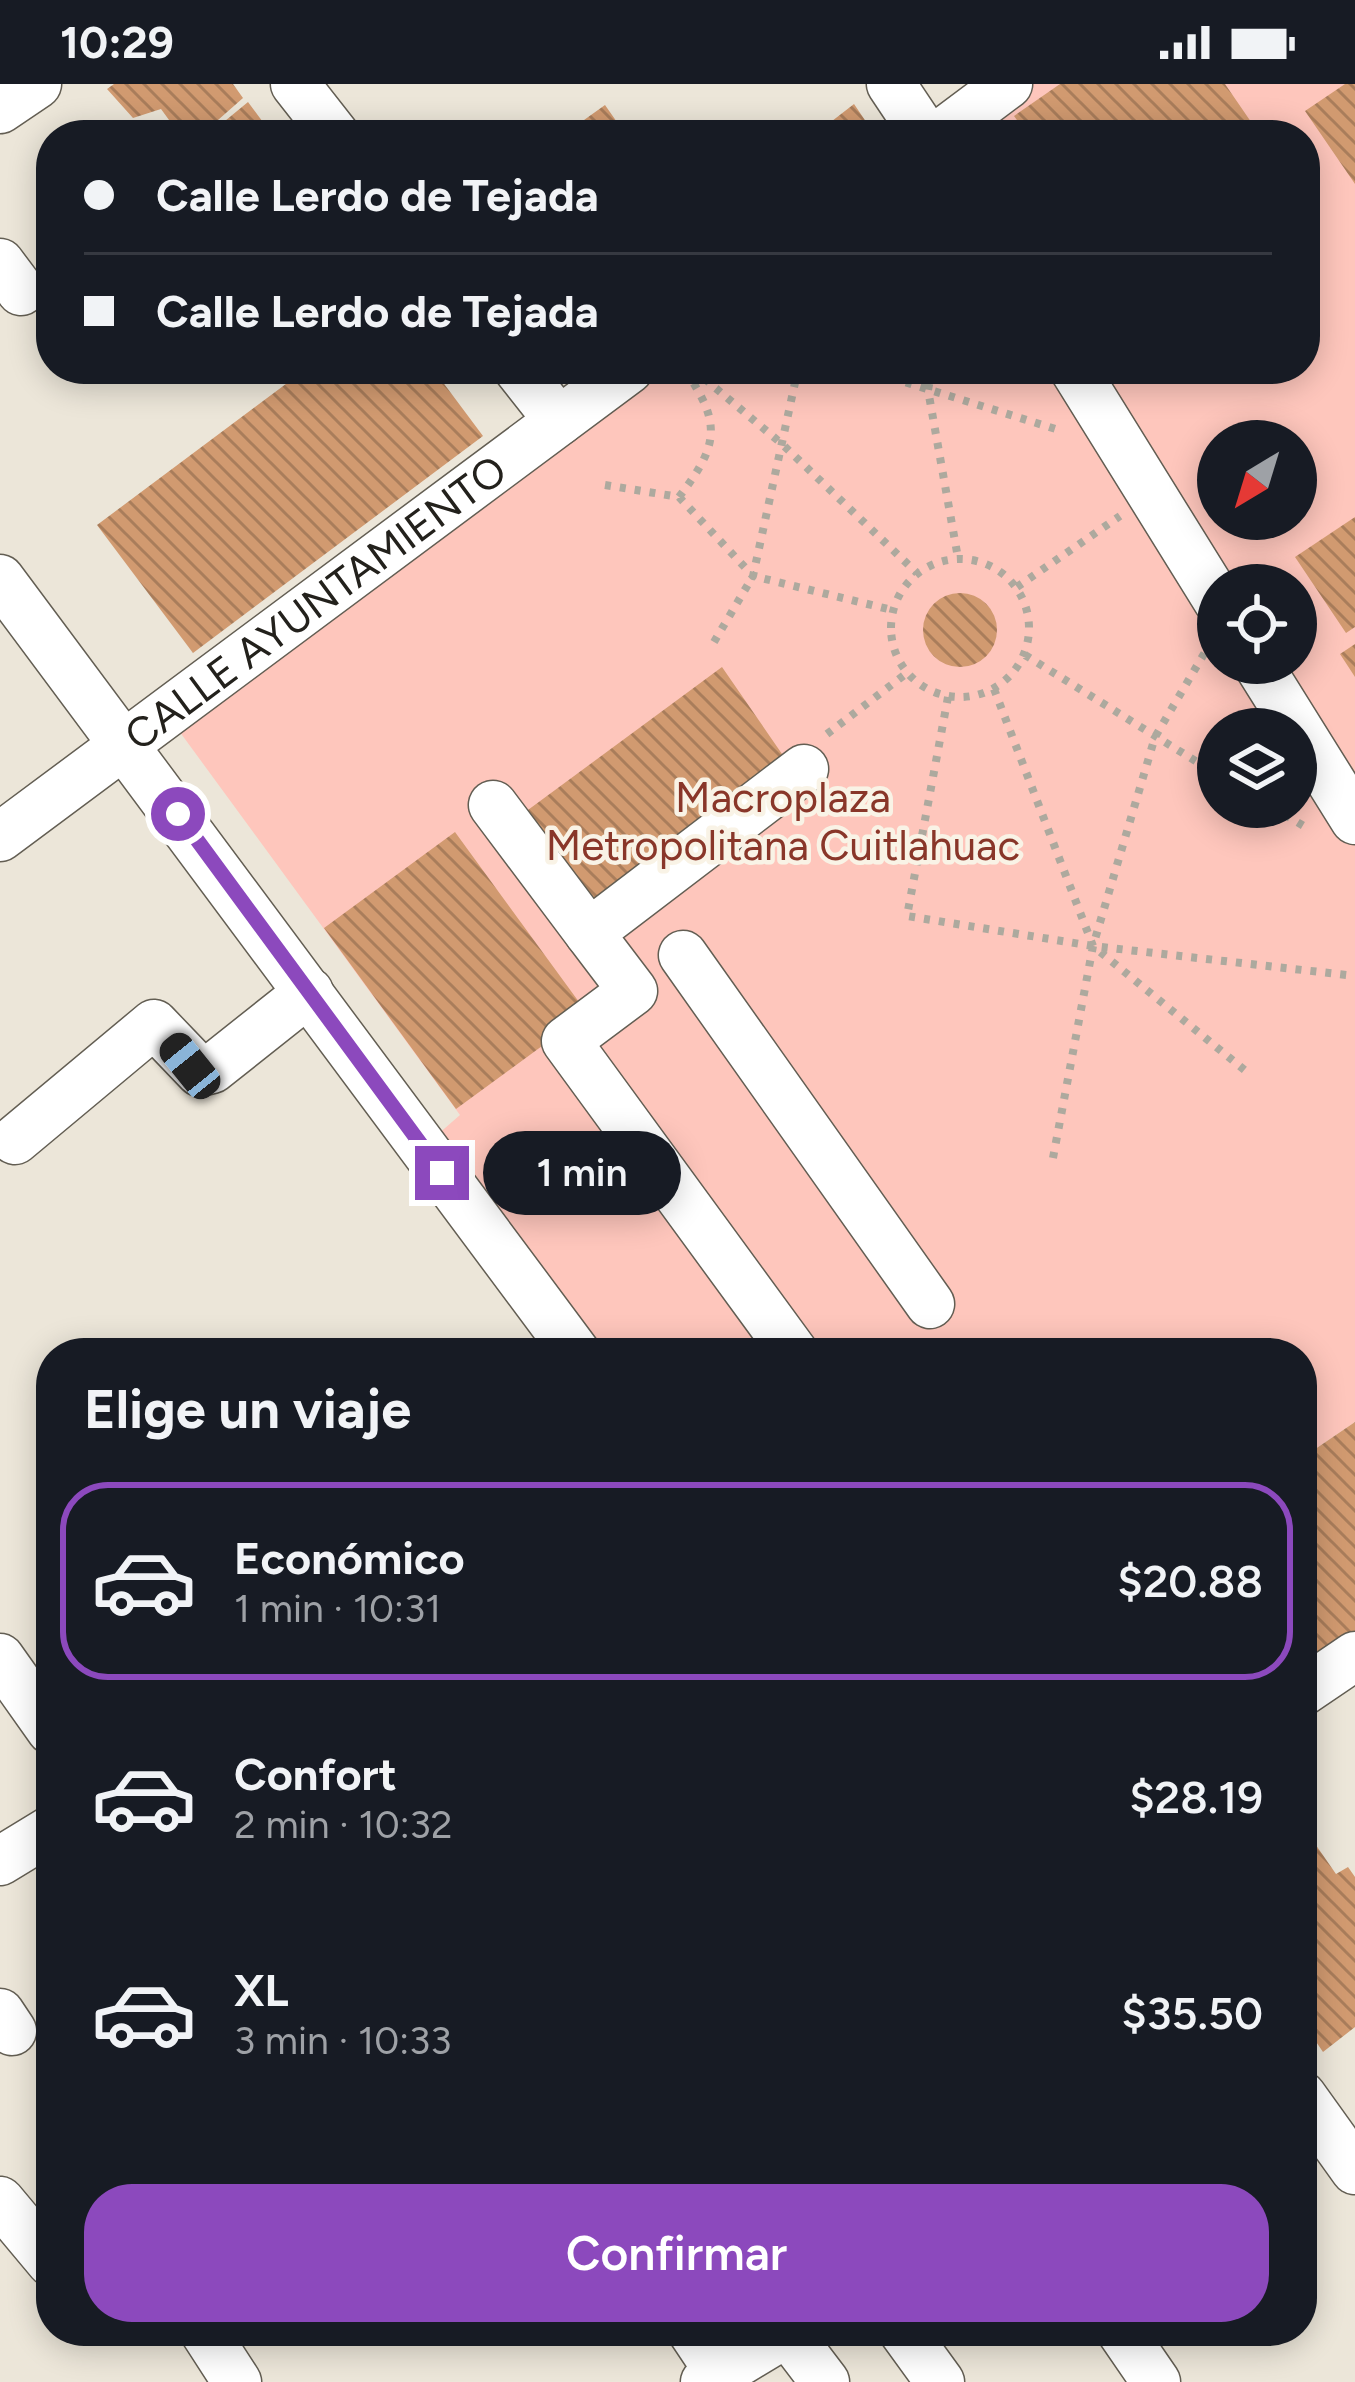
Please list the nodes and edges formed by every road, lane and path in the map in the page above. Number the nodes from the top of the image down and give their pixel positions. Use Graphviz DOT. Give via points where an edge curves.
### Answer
graph roads {
  1 [pos="37,84"];
  2 [pos="295,84"];
  3 [pos="891,84"];
  4 [pos="1009,84"];
  5 [pos="0,109"];
  6 [pos="323,120"];
  7 [pos="915,120"];
  8 [pos="960,120"];
  9 [pos="530,384"];
  10 [pos="609,384"];
  11 [pos="697,384"];
  12 [pos="707,384"];
  13 [pos="795,384"];
  14 [pos="909,384"];
  15 [pos="929,384"];
  16 [pos="1083,384"];
  17 [pos="928,390"];
  18 [pos="560,421"];
  19 [pos="782,444"];
  20 [pos="1124,449"];
  21 [pos="605,485"];
  22 [pos="1152,494"];
  23 [pos="679,497"];
  24 [pos="958,558"];
  25 [pos="1197,567"];
  26 [pos="916,573"];
  27 [pos="753,575"];
  28 [pos="0,579"];
  29 [pos="1017,586"];
  30 [pos="892,610"];
  31 [pos="714,642"];
  32 [pos="1025,655"];
  33 [pos="1197,666"];
  34 [pos="907,673"];
  35 [pos="1270,684"];
  36 [pos="994,689"];
  37 [pos="948,697"];
  38 [pos="1155,737"];
  39 [pos="126,742"];
  40 [pos="809,757"];
  41 [pos="1197,762"];
  42 [pos="493,805"];
  43 [pos="1355,820"];
  44 [pos="0,837"];
  45 [pos="589,933"];
  46 [pos="1094,946"];
  47 [pos="1355,976"];
  48 [pos="633,991"];
  49 [pos="309,992"];
  50 [pos="1247,1072"];
  51 [pos="15,1140"];
  52 [pos="1053,1158"];
  53 [pos="930,1304"];
  54 [pos="565,1338"];
  55 [pos="783,1338"];
  56 [pos="1355,1656"];
  57 [pos="0,1658"];
  58 [pos="1317,1682"];
  59 [pos="36,1709"];
  60 [pos="36,1839"];
  61 [pos="0,1862"];
  62 [pos="1317,2117"];
  63 [pos="1355,2170"];
  64 [pos="0,2200"];
  65 [pos="36,2244"];
  66 [pos="214,2346"];
  67 [pos="699,2346"];
  68 [pos="765,2346"];
  69 [pos="799,2346"];
  70 [pos="914,2346"];
  71 [pos="1131,2346"];
  72 [pos="713,2377"];
  73 [pos="237,2382"];
  74 [pos="825,2382"];
  75 [pos="940,2382"];
  76 [pos="1156,2382"];
  1 -- 5 [label="street"];
  2 -- 6 [label="street"];
  3 -- 7 [label="street"];
  4 -- 8 [label="street"];
  9 -- 18 [label="street"];
  10 -- 18 [label="street, CALLE AYUNTAMIENTO"];
  11 -- 23 [label="path" via="708,403 710,456"];
  12 -- 19 [label="path"];
  13 -- 19 [label="path"];
  14 -- 17 [label="path"];
  15 -- 17 [label="path"];
  16 -- 20 [label="street"];
  17 -- 20 [label="path"];
  17 -- 24 [label="path"];
  18 -- 39 [label="street, CALLE AYUNTAMIENTO"];
  19 -- 26 [label="path"];
  19 -- 27 [label="path"];
  20 -- 22 [label="street"];
  21 -- 23 [label="path"];
  22 -- 25 [label="street"];
  22 -- 29 [label="path"];
  23 -- 27 [label="path"];
  24 -- 26 [label="path"];
  24 -- 29 [label="path" via="981,561"];
  26 -- 30 [label="path"];
  27 -- 30 [label="path"];
  27 -- 31 [label="path"];
  28 -- 39 [label="street"];
  29 -- 32 [label="path" via="1030,632"];
  30 -- 34 [label="path" via="895,654"];
  32 -- 36 [label="path"];
  32 -- 38 [label="path"];
  33 -- 38 [label="path"];
  34 -- 37 [label="path"];
  34 -- 40 [label="path"];
  35 -- 43 [label="street"];
  36 -- 37 [label="path"];
  36 -- 46 [label="path"];
  37 -- 46 [label="path" via="907,916"];
  38 -- 41 [label="path"];
  38 -- 46 [label="path"];
  39 -- 44 [label="street, CALLE AYUNTAMIENTO"];
  39 -- 49 [label="street"];
  40 -- 45 [label="street"];
  42 -- 45 [label="street"];
  45 -- 48 [label="street"];
  46 -- 47 [label="path"];
  46 -- 50 [label="path"];
  46 -- 52 [label="path"];
  48 -- 53 [label="street" via="688,952"];
  48 -- 55 [label="street" via="566,1041"];
  49 -- 51 [label="street" via="200,1072 154,1024"];
  49 -- 54 [label="street"];
  56 -- 58 [label="street"];
  57 -- 59 [label="street"];
  60 -- 61 [label="street"];
  62 -- 63 [label="street"];
  64 -- 65 [label="street"];
  66 -- 73 [label="street"];
  67 -- 72 [label="street"];
  68 -- 72 [label="street"];
  69 -- 74 [label="street"];
  70 -- 75 [label="street"];
  71 -- 76 [label="street"];
}
